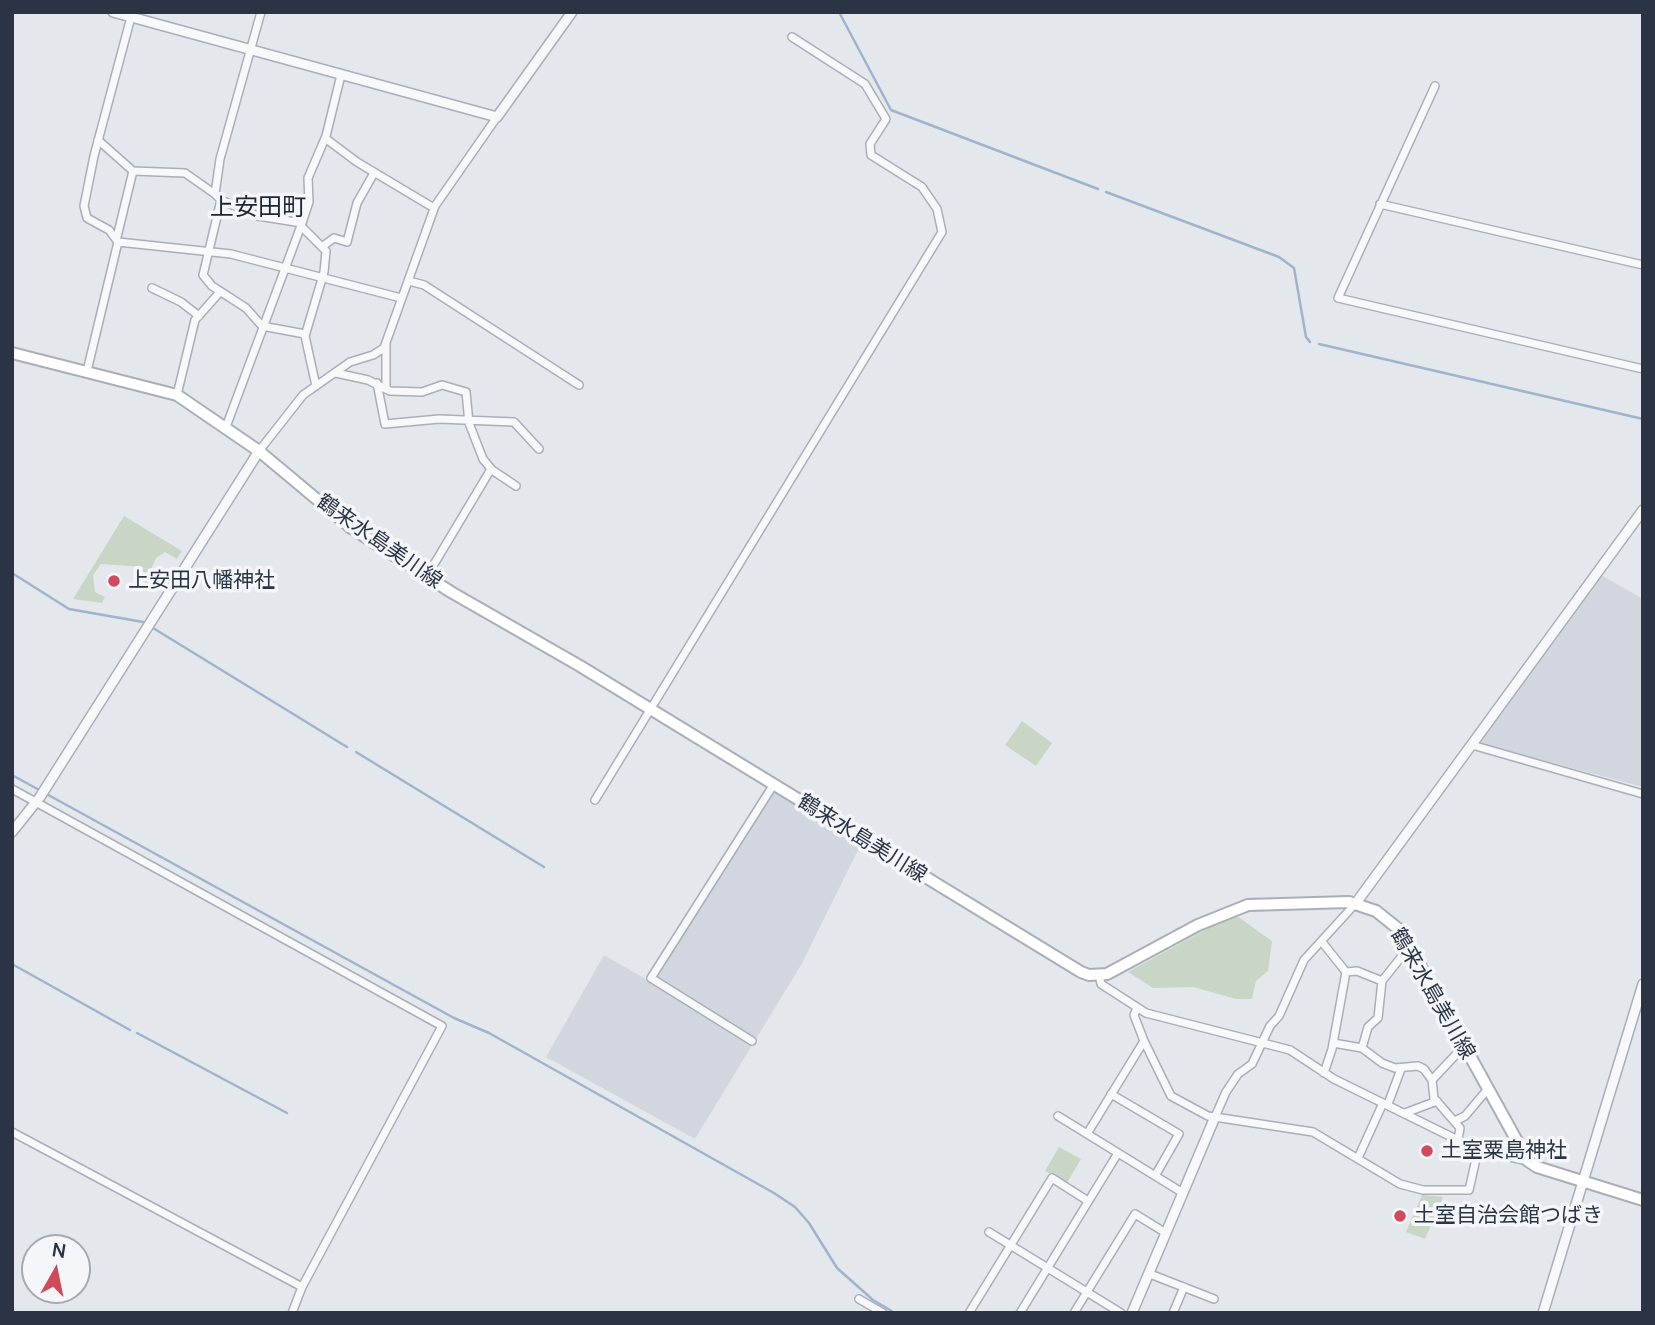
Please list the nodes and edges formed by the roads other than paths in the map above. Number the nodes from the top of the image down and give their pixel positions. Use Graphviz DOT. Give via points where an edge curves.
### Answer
graph roads {
  1 [pos="113,12"];
  2 [pos="261,12"];
  3 [pos="572,12"];
  4 [pos="131,18"];
  5 [pos="792,37"];
  6 [pos="250,48"];
  7 [pos="341,75"];
  8 [pos="1435,86"];
  9 [pos="497,117"];
  10 [pos="325,138"];
  11 [pos="98,140"];
  12 [pos="133,171"];
  13 [pos="374,173"];
  14 [pos="218,197"];
  15 [pos="1380,204"];
  16 [pos="434,208"];
  17 [pos="302,225"];
  18 [pos="118,239"];
  19 [pos="323,246"];
  20 [pos="208,252"];
  21 [pos="1643,265"];
  22 [pos="283,270"];
  23 [pos="320,279"];
  24 [pos="409,281"];
  25 [pos="152,288"];
  26 [pos="220,292"];
  27 [pos="401,298"];
  28 [pos="199,316"];
  29 [pos="262,326"];
  30 [pos="305,334"];
  31 [pos="386,344"];
  32 [pos="12,353"];
  33 [pos="1643,369"];
  34 [pos="87,371"];
  35 [pos="335,373"];
  36 [pos="377,383"];
  37 [pos="579,384"];
  38 [pos="316,386"];
  39 [pos="386,388"];
  40 [pos="177,395"];
  41 [pos="468,419"];
  42 [pos="226,428"];
  43 [pos="539,449"];
  44 [pos="259,451"];
  45 [pos="491,468"];
  46 [pos="516,486"];
  47 [pos="1643,510"];
  48 [pos="427,576"];
  49 [pos="651,709"];
  50 [pos="1472,744"];
  51 [pos="774,784"];
  52 [pos="12,789"];
  53 [pos="1643,794"];
  54 [pos="40,797"];
  55 [pos="595,800"];
  56 [pos="12,832"];
  57 [pos="1356,903"];
  58 [pos="1322,942"];
  59 [pos="1410,946"];
  60 [pos="1346,972"];
  61 [pos="1099,975"];
  62 [pos="1381,981"];
  63 [pos="1643,984"];
  64 [pos="1137,1007"];
  65 [pos="752,1041"];
  66 [pos="1144,1041"];
  67 [pos="1263,1042"];
  68 [pos="1333,1043"];
  69 [pos="1464,1047"];
  70 [pos="1362,1048"];
  71 [pos="1401,1069"];
  72 [pos="1324,1073"];
  73 [pos="1432,1080"];
  74 [pos="1487,1090"];
  75 [pos="1111,1094"];
  76 [pos="1437,1101"];
  77 [pos="1385,1104"];
  78 [pos="1405,1113"];
  79 [pos="1058,1116"];
  80 [pos="1215,1117"];
  81 [pos="1454,1119"];
  82 [pos="12,1132"];
  83 [pos="1443,1133"];
  84 [pos="1087,1134"];
  85 [pos="1458,1140"];
  86 [pos="1478,1150"];
  87 [pos="1118,1153"];
  88 [pos="1358,1158"];
  89 [pos="1528,1161"];
  90 [pos="1155,1176"];
  91 [pos="1581,1182"];
  92 [pos="1184,1193"];
  93 [pos="1088,1200"];
  94 [pos="1643,1200"];
  95 [pos="989,1232"];
  96 [pos="1166,1233"];
  97 [pos="1011,1245"];
  98 [pos="1047,1269"];
  99 [pos="1150,1273"];
  100 [pos="302,1287"];
  101 [pos="1184,1287"];
  102 [pos="1087,1293"];
  103 [pos="859,1299"];
  104 [pos="1214,1300"];
  105 [pos="292,1313"];
  106 [pos="883,1313"];
  107 [pos="969,1313"];
  108 [pos="1020,1313"];
  109 [pos="1074,1313"];
  110 [pos="1121,1313"];
  111 [pos="1132,1313"];
  112 [pos="1174,1313"];
  113 [pos="1543,1313"];
  1 -- 4 [label="street"];
  2 -- 6 [label="street"];
  3 -- 9 [label="street"];
  4 -- 6 [label="street"];
  4 -- 11 [label="street"];
  5 -- 49 [label="street" via="866,83 886,119 870,144 871,155 922,187 937,209 942,232"];
  6 -- 7 [label="street"];
  6 -- 14 [label="street" via="220,159"];
  7 -- 9 [label="street"];
  7 -- 10 [label="street"];
  8 -- 15 [label="street"];
  9 -- 16 [label="street"];
  10 -- 13 [label="street"];
  10 -- 17 [label="street" via="308,178 309,202"];
  11 -- 12 [label="street"];
  11 -- 18 [label="street" via="85,206 87,218"];
  12 -- 14 [label="street" via="186,173"];
  12 -- 18 [label="street"];
  13 -- 16 [label="street"];
  13 -- 19 [label="street" via="357,203 346,242 334,238"];
  14 -- 17 [label="street" via="258,216"];
  14 -- 20 [label="street"];
  15 -- 21 [label="street"];
  15 -- 33 [label="street" via="1338,298"];
  16 -- 24 [label="street"];
  17 -- 19 [label="street"];
  17 -- 22 [label="street"];
  18 -- 20 [label="street"];
  18 -- 34 [label="street"];
  19 -- 23 [label="street" via="325,263"];
  20 -- 22 [label="street"];
  20 -- 26 [label="street" via="203,275"];
  22 -- 23 [label="street"];
  22 -- 29 [label="street"];
  23 -- 27 [label="street"];
  23 -- 30 [label="street"];
  24 -- 27 [label="street"];
  24 -- 37 [label="street" via="424,285"];
  25 -- 28 [label="street"];
  26 -- 28 [label="street"];
  26 -- 29 [label="street" via="246,308"];
  27 -- 31 [label="street"];
  28 -- 40 [label="street"];
  29 -- 30 [label="street"];
  29 -- 42 [label="street"];
  30 -- 38 [label="street"];
  31 -- 35 [label="street"];
  31 -- 39 [label="street"];
  32 -- 34 [label="main road, 鶴来水島美川線"];
  34 -- 40 [label="main road, 鶴来水島美川線"];
  35 -- 36 [label="street"];
  35 -- 38 [label="street"];
  36 -- 39 [label="street"];
  36 -- 41 [label="street" via="385,424"];
  38 -- 44 [label="street" via="296,403"];
  39 -- 41 [label="street" via="413,392 442,385 455,387 469,395"];
  40 -- 42 [label="main road, 鶴来水島美川線"];
  41 -- 43 [label="street" via="514,422"];
  41 -- 45 [label="street" via="482,459"];
  42 -- 44 [label="main road, 鶴来水島美川線"];
  44 -- 48 [label="main road, 鶴来水島美川線" via="351,527"];
  44 -- 54 [label="street"];
  45 -- 46 [label="street"];
  45 -- 48 [label="street"];
  47 -- 50 [label="street"];
  48 -- 49 [label="main road, 鶴来水島美川線"];
  49 -- 51 [label="main road, 鶴来水島美川線"];
  49 -- 55 [label="street"];
  50 -- 53 [label="street"];
  50 -- 57 [label="street"];
  51 -- 61 [label="main road, 鶴来水島美川線" via="1063,962"];
  51 -- 65 [label="street" via="651,978"];
  52 -- 54 [label="street"];
  54 -- 56 [label="street"];
  54 -- 100 [label="street" via="442,1026"];
  57 -- 58 [label="street"];
  57 -- 59 [label="main road, 鶴来水島美川線" via="1389,920"];
  57 -- 61 [label="main road, 鶴来水島美川線" via="1248,905"];
  58 -- 60 [label="street"];
  58 -- 67 [label="street" via="1304,960"];
  59 -- 62 [label="street"];
  59 -- 69 [label="main road, 鶴来水島美川線"];
  60 -- 62 [label="street" via="1357,971"];
  60 -- 68 [label="street"];
  61 -- 64 [label="street" via="1101,984"];
  62 -- 70 [label="street" via="1378,1018 1368,1027"];
  63 -- 91 [label="street"];
  64 -- 66 [label="street" via="1134,1015"];
  64 -- 67 [label="street" via="1158,1017"];
  66 -- 75 [label="street"];
  66 -- 80 [label="street" via="1171,1096"];
  67 -- 72 [label="street" via="1290,1050"];
  67 -- 80 [label="street" via="1252,1064 1226,1092"];
  68 -- 70 [label="street"];
  68 -- 72 [label="street"];
  69 -- 73 [label="street"];
  69 -- 74 [label="main road, 鶴来水島美川線"];
  70 -- 71 [label="street" via="1382,1063"];
  71 -- 73 [label="street" via="1419,1066"];
  71 -- 77 [label="street"];
  72 -- 77 [label="street"];
  73 -- 76 [label="street"];
  74 -- 81 [label="street" via="1465,1116"];
  74 -- 89 [label="main road, 鶴来水島美川線"];
  75 -- 84 [label="street"];
  75 -- 90 [label="street" via="1179,1134"];
  76 -- 78 [label="street"];
  76 -- 81 [label="street"];
  77 -- 78 [label="street"];
  77 -- 88 [label="street"];
  78 -- 83 [label="street"];
  79 -- 84 [label="street"];
  80 -- 88 [label="street" via="1313,1132"];
  80 -- 92 [label="street"];
  81 -- 83 [label="street"];
  81 -- 85 [label="street" via="1460,1128"];
  82 -- 100 [label="street"];
  83 -- 85 [label="street"];
  84 -- 87 [label="street"];
  85 -- 86 [label="street"];
  86 -- 88 [label="street" via="1473,1184 1465,1191 1423,1190 1400,1184"];
  86 -- 89 [label="street"];
  87 -- 90 [label="street"];
  87 -- 93 [label="street"];
  89 -- 91 [label="main road"];
  90 -- 92 [label="street"];
  91 -- 94 [label="main road"];
  91 -- 113 [label="street"];
  92 -- 96 [label="street"];
  93 -- 97 [label="street" via="1052,1178"];
  93 -- 98 [label="street"];
  95 -- 97 [label="street"];
  96 -- 99 [label="street"];
  96 -- 102 [label="street" via="1135,1214"];
  97 -- 98 [label="street"];
  97 -- 107 [label="street"];
  98 -- 102 [label="street"];
  98 -- 108 [label="street"];
  99 -- 101 [label="street"];
  99 -- 111 [label="street"];
  100 -- 105 [label="street"];
  101 -- 104 [label="street"];
  101 -- 112 [label="street"];
  102 -- 109 [label="street"];
  102 -- 110 [label="street"];
  103 -- 106 [label="street"];
}
